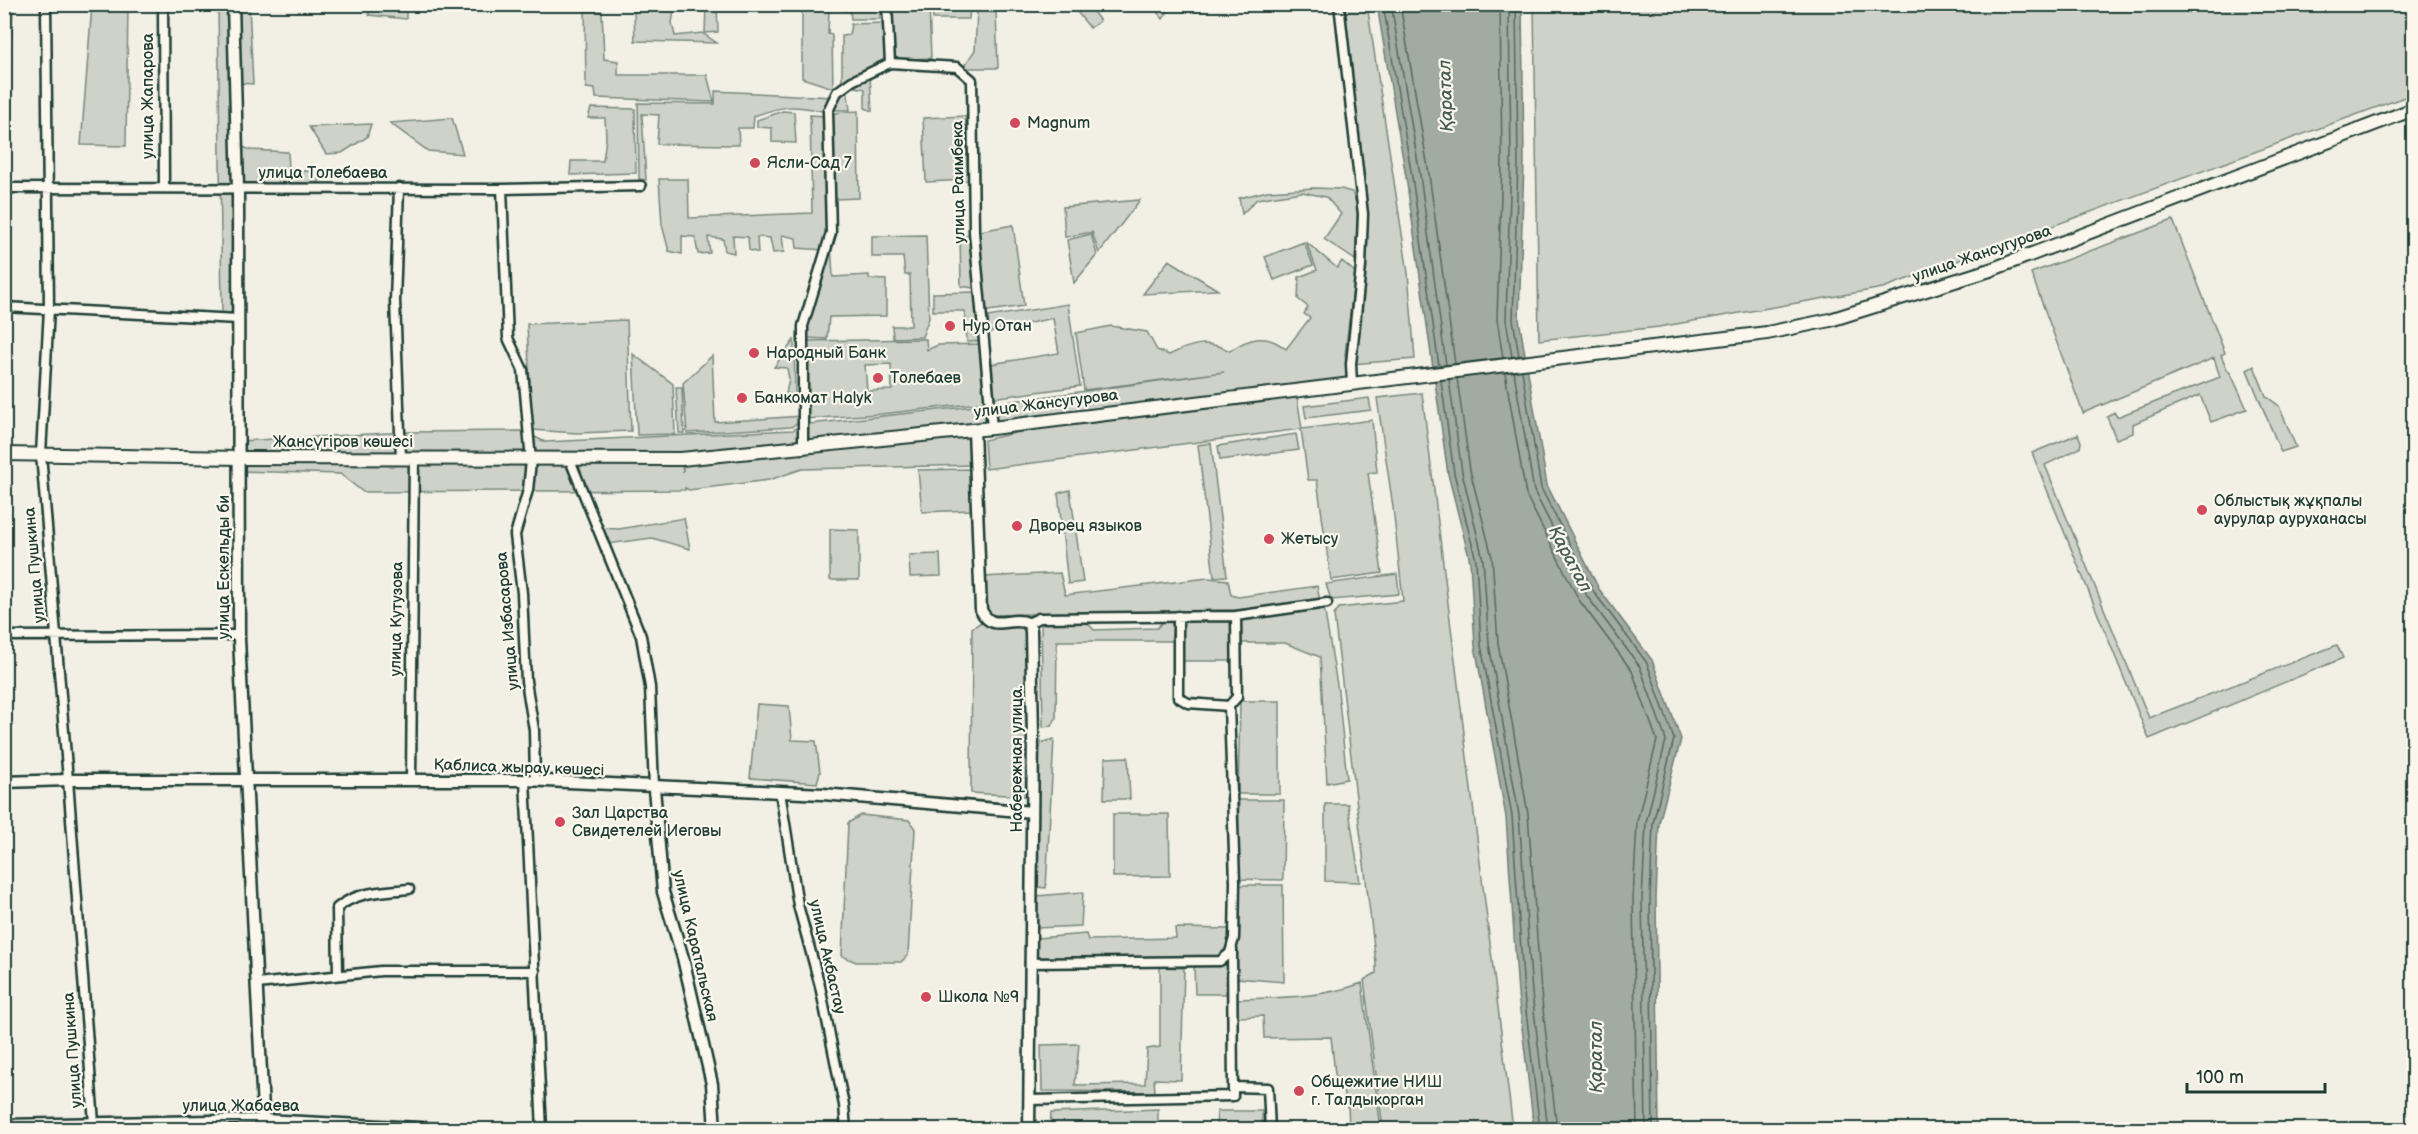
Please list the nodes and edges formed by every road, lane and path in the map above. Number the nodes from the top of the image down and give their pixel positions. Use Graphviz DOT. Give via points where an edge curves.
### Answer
graph roads {
  1 [pos="46,4"];
  2 [pos="163,4"];
  3 [pos="233,4"];
  4 [pos="887,4"];
  5 [pos="1339,4"];
  6 [pos="890,63"];
  7 [pos="2414,109"];
  8 [pos="641,186"];
  9 [pos="4,188"];
  10 [pos="50,188"];
  11 [pos="164,188"];
  12 [pos="399,188"];
  13 [pos="238,189"];
  14 [pos="502,189"];
  15 [pos="4,307"];
  16 [pos="49,309"];
  17 [pos="238,319"];
  18 [pos="1352,383"];
  19 [pos="992,428"];
  20 [pos="974,430"];
  21 [pos="803,449"];
  22 [pos="4,454"];
  23 [pos="41,454"];
  24 [pos="239,458"];
  25 [pos="400,458"];
  26 [pos="414,458"];
  27 [pos="681,459"];
  28 [pos="531,460"];
  29 [pos="570,460"];
  30 [pos="1328,603"];
  31 [pos="1178,616"];
  32 [pos="1236,616"];
  33 [pos="1028,623"];
  34 [pos="239,635"];
  35 [pos="4,636"];
  36 [pos="56,636"];
  37 [pos="1229,706"];
  38 [pos="69,780"];
  39 [pos="246,780"];
  40 [pos="411,780"];
  41 [pos="530,780"];
  42 [pos="4,782"];
  43 [pos="654,788"];
  44 [pos="780,792"];
  45 [pos="1032,812"];
  46 [pos="409,889"];
  47 [pos="1232,945"];
  48 [pos="1030,963"];
  49 [pos="535,971"];
  50 [pos="338,975"];
  51 [pos="257,984"];
  52 [pos="1233,1088"];
  53 [pos="1029,1100"];
  54 [pos="93,1123"];
  55 [pos="4,1124"];
  56 [pos="264,1124"];
  57 [pos="73,1126"];
  58 [pos="156,1126"];
  59 [pos="429,1128"];
  60 [pos="478,1130"];
  61 [pos="542,1130"];
  62 [pos="715,1130"];
  63 [pos="846,1130"];
  64 [pos="1029,1130"];
  65 [pos="1270,1130"];
  1 -- 10 [label="street, улица Пушкина"];
  2 -- 11 [label="street, улица Жапарова"];
  3 -- 13 [label="street, улица Ескельды би"];
  4 -- 6 [label="street"];
  5 -- 18 [label="street" via="1363,214"];
  6 -- 19 [label="street, улица Раимбека" via="957,67 972,80 974,232"];
  6 -- 21 [label="street" via="837,92 828,111 831,233 803,326"];
  7 -- 18 [label="main road, улица Жансугурова" via="1990,270 1830,320 1767,333"];
  8 -- 14 [label="street, улица Толебаева"];
  9 -- 10 [label="street, улица Толебаева"];
  10 -- 11 [label="street, улица Толебаева"];
  10 -- 16 [label="street, улица Пушкина"];
  11 -- 13 [label="street, улица Толебаева"];
  12 -- 13 [label="street, улица Толебаева"];
  12 -- 14 [label="street, улица Толебаева"];
  12 -- 25 [label="street" via="395,302"];
  13 -- 17 [label="street, улица Ескельды би"];
  14 -- 28 [label="street" via="508,338 523,370"];
  15 -- 16 [label="street"];
  16 -- 17 [label="street"];
  16 -- 23 [label="street, улица Пушкина"];
  17 -- 24 [label="street, улица Ескельды би"];
  18 -- 19 [label="main road, улица Жансугурова"];
  19 -- 20 [label="main road, улица Жансугурова"];
  20 -- 21 [label="main road, улица Жансугурова"];
  20 -- 33 [label="street" via="981,610 986,619 995,623"];
  21 -- 27 [label="main road, улица Жансугурова"];
  22 -- 23 [label="main road, Жансүгіров көшесі"];
  23 -- 24 [label="main road, Жансүгіров көшесі"];
  23 -- 36 [label="street, улица Пушкина"];
  24 -- 25 [label="main road, Жансүгіров көшесі"];
  24 -- 34 [label="street, улица Ескельды би"];
  25 -- 26 [label="main road, Жансүгіров көшесі"];
  26 -- 28 [label="main road, Жансүгіров көшесі"];
  26 -- 40 [label="street, улица Кутузова"];
  27 -- 29 [label="main road, Жансүгіров көшесі"];
  28 -- 29 [label="main road, Жансүгіров көшесі"];
  28 -- 41 [label="street, улица Избасарова" via="528,490 515,535 526,681 534,730"];
  29 -- 43 [label="street, улица Каратальская" via="642,636 650,687"];
  30 -- 32 [label="street"];
  31 -- 32 [label="street"];
  31 -- 33 [label="street" via="1039,618"];
  31 -- 37 [label="street" via="1178,697 1188,703"];
  32 -- 37 [label="street" via="1237,697"];
  33 -- 45 [label="street, Набережная улица."];
  34 -- 36 [label="street"];
  34 -- 39 [label="street, улица Ескельды би"];
  35 -- 36 [label="street"];
  36 -- 38 [label="street, улица Пушкина"];
  37 -- 47 [label="street" via="1235,882"];
  38 -- 39 [label="street, Қаблиса жырау көшесі"];
  38 -- 42 [label="street, Қаблиса жырау көшесі"];
  38 -- 54 [label="street, улица Пушкина"];
  39 -- 40 [label="street, Қаблиса жырау көшесі"];
  39 -- 51 [label="street, улица Ескельды би"];
  40 -- 41 [label="street, Қаблиса жырау көшесі"];
  41 -- 43 [label="street, Қаблиса жырау көшесі"];
  41 -- 49 [label="street, улица Избасарова"];
  43 -- 44 [label="street, Қаблиса жырау көшесі"];
  43 -- 62 [label="street, улица Каратальская" via="663,891 712,1084"];
  44 -- 45 [label="street, Қаблиса жырау көшесі"];
  44 -- 63 [label="street, улица Акбастау" via="798,905 820,986"];
  45 -- 48 [label="street, Набережная улица."];
  46 -- 50 [label="street" via="357,896 337,908"];
  47 -- 48 [label="street" via="1230,953 1220,961"];
  47 -- 52 [label="street"];
  48 -- 53 [label="street, Набережная улица."];
  49 -- 50 [label="street" via="381,971"];
  49 -- 61 [label="street, улица Избасарова"];
  50 -- 51 [label="street"];
  51 -- 56 [label="street, улица Ескельды би"];
  52 -- 53 [label="street" via="1233,1096"];
  52 -- 65 [label="street" via="1268,1088"];
  53 -- 64 [label="street, Набережная улица."];
  54 -- 57 [label="street, улица Жабаева"];
  54 -- 58 [label="street, улица Жабаева"];
  55 -- 57 [label="street, улица Жабаева"];
  56 -- 58 [label="street, улица Жабаева"];
  56 -- 59 [label="street, улица Жабаева"];
  59 -- 60 [label="street, улица Жабаева"];
}
